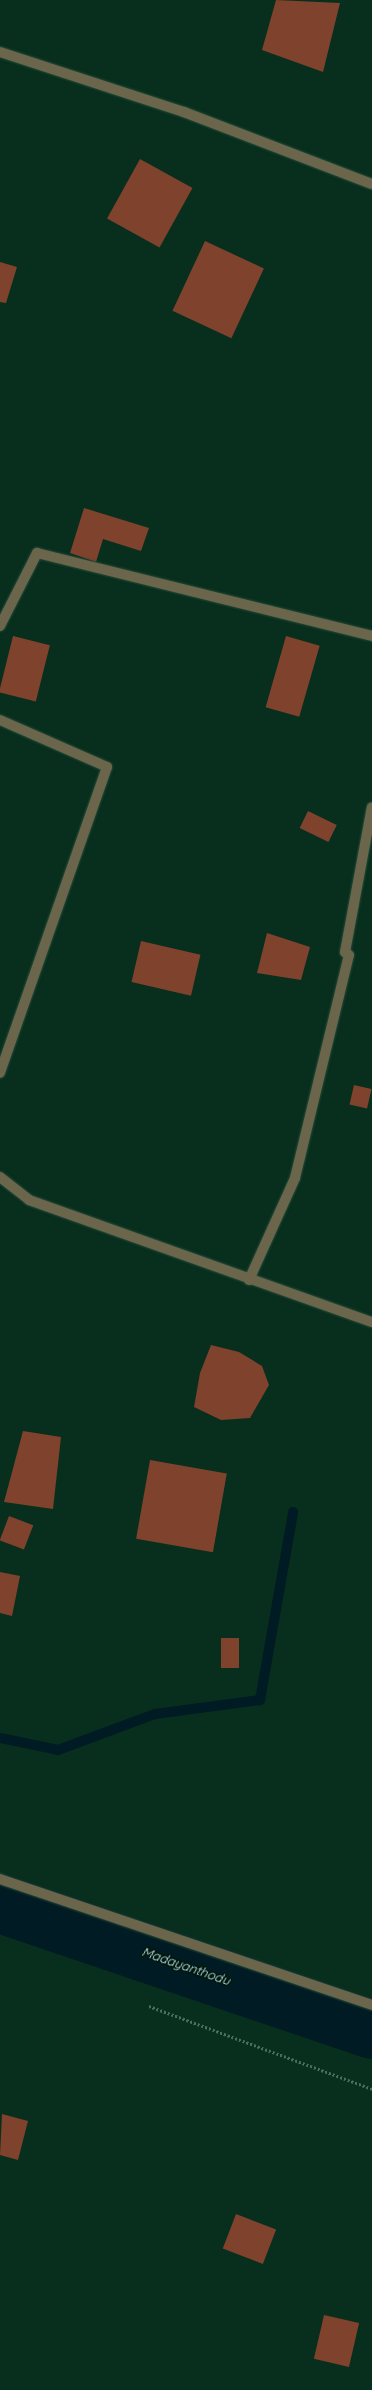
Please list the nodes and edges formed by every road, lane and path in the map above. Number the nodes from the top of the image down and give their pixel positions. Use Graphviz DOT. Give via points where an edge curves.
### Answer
graph roads {
  1 [pos="0,52"];
  2 [pos="372,184"];
  3 [pos="0,626"];
  4 [pos="372,636"];
  5 [pos="0,720"];
  6 [pos="372,807"];
  7 [pos="0,1073"];
  8 [pos="0,1177"];
  9 [pos="249,1280"];
  10 [pos="372,1322"];
  11 [pos="0,1879"];
  12 [pos="372,2005"];
  13 [pos="149,2006"];
  14 [pos="372,2089"];
  1 -- 2 [label="street" via="184,112"];
  3 -- 4 [label="street" via="37,553"];
  5 -- 7 [label="street" via="107,767"];
  6 -- 9 [label="street" via="345,952 349,955 295,1178"];
  8 -- 9 [label="street" via="29,1200"];
  9 -- 10 [label="street"];
  11 -- 12 [label="street"];
  13 -- 14 [label="path"];
}
